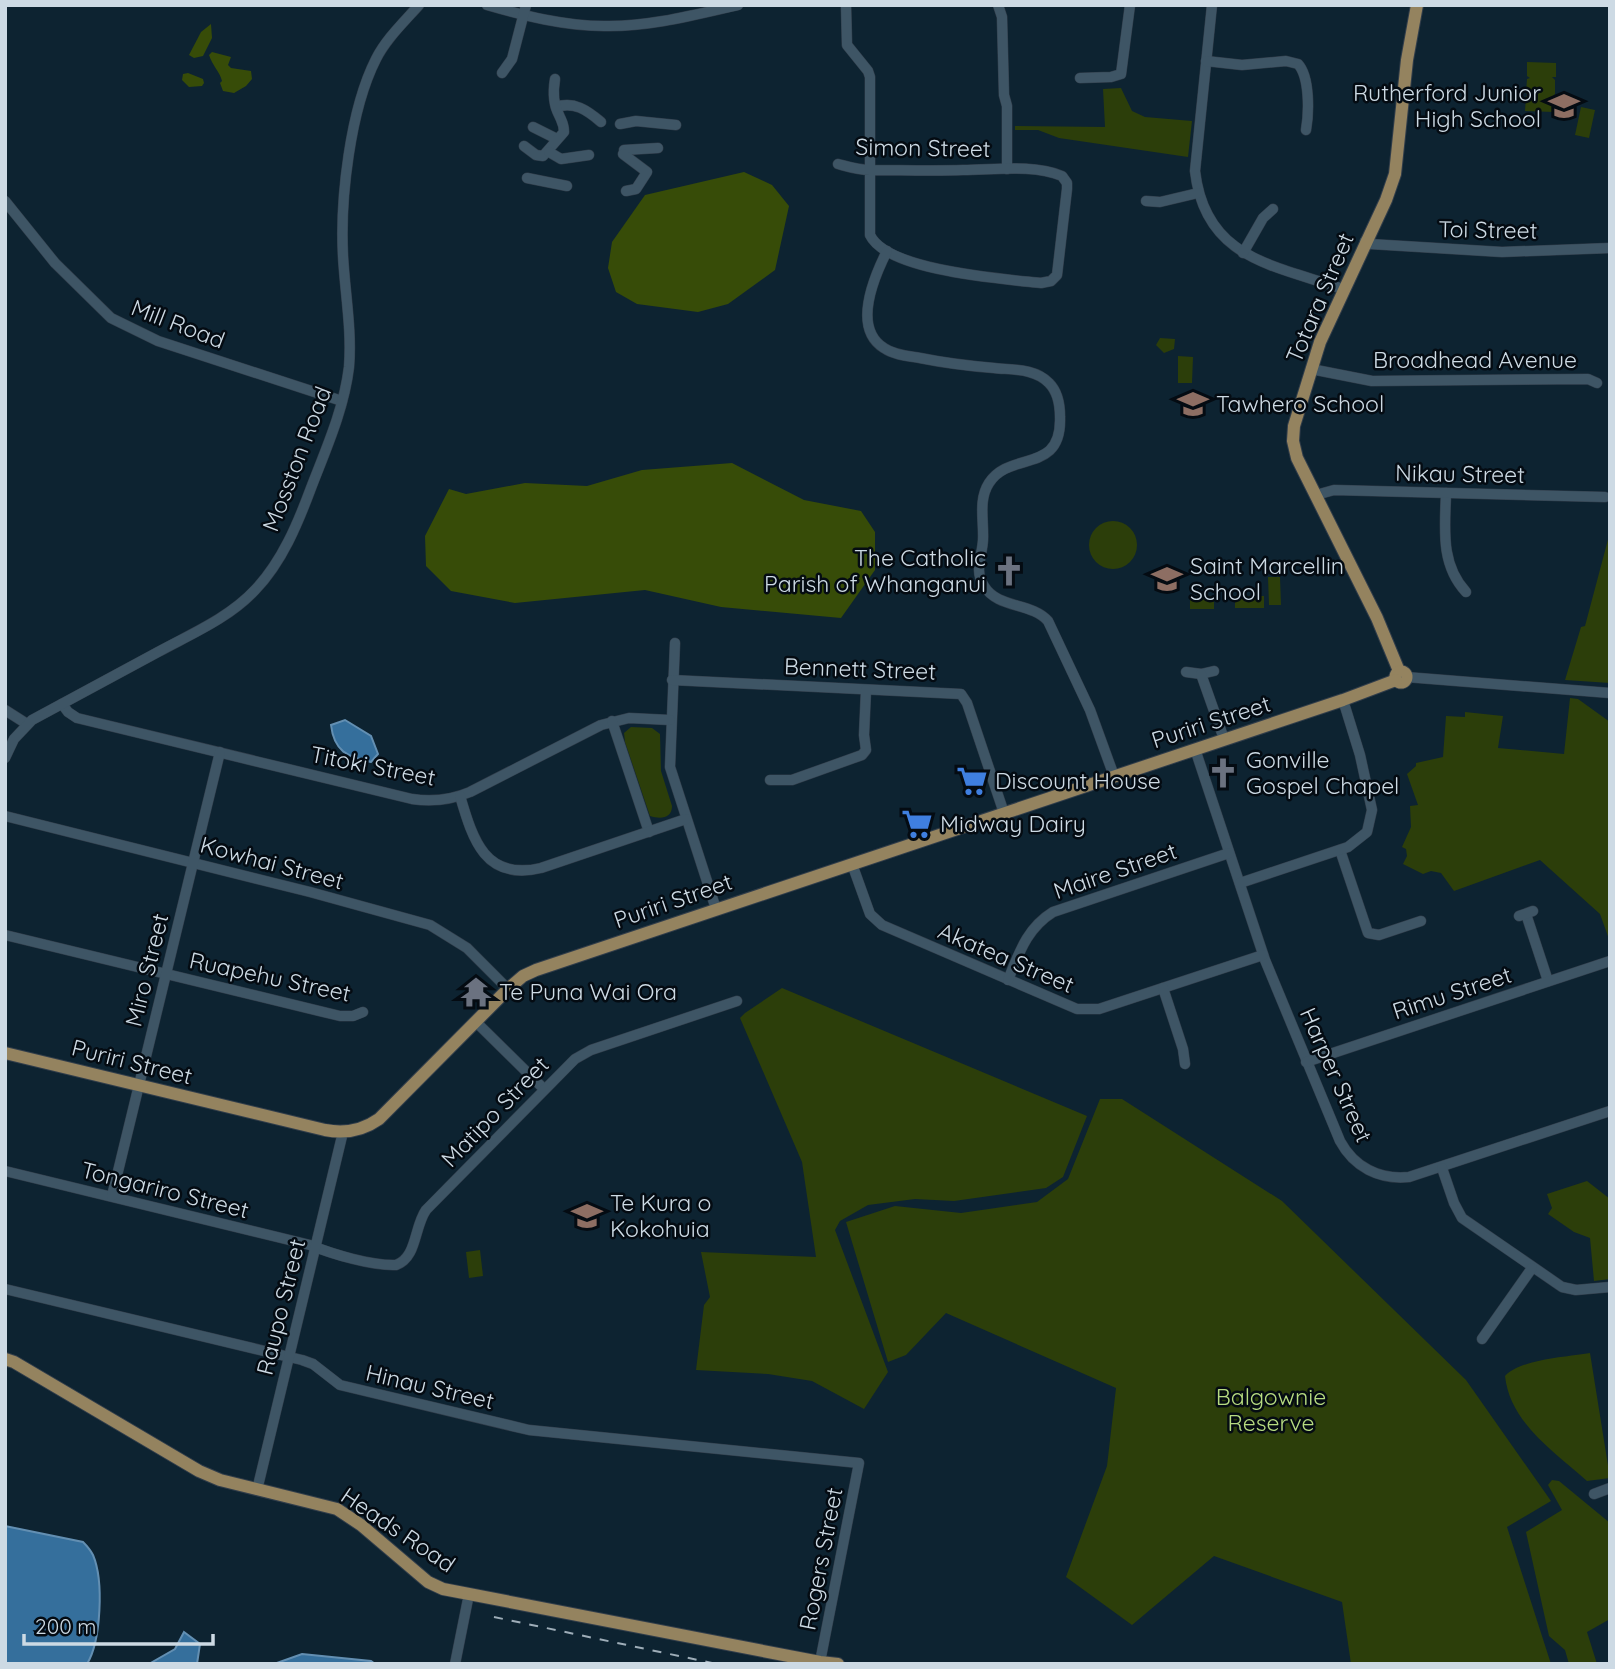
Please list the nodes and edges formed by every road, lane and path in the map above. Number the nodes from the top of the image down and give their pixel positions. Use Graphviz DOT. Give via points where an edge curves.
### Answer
graph roads {
  1 [pos="419,5"];
  2 [pos="425,5"];
  3 [pos="487,5"];
  4 [pos="738,5"];
  5 [pos="846,5"];
  6 [pos="998,5"];
  7 [pos="1130,5"];
  8 [pos="1212,5"];
  9 [pos="1417,5"];
  10 [pos="525,10"];
  11 [pos="388,40"];
  12 [pos="1206,61"];
  13 [pos="502,73"];
  14 [pos="1080,78"];
  15 [pos="555,79"];
  16 [pos="556,107"];
  17 [pos="601,122"];
  18 [pos="621,124"];
  19 [pos="676,125"];
  20 [pos="533,127"];
  21 [pos="1307,130"];
  22 [pos="557,139"];
  23 [pos="524,146"];
  24 [pos="658,148"];
  25 [pos="548,152"];
  26 [pos="585,158"];
  27 [pos="838,164"];
  28 [pos="870,170"];
  29 [pos="1007,170"];
  30 [pos="527,178"];
  31 [pos="567,186"];
  32 [pos="626,191"];
  33 [pos="1198,192"];
  34 [pos="5,201"];
  35 [pos="1146,201"];
  36 [pos="1273,209"];
  37 [pos="1365,241"];
  38 [pos="1610,248"];
  39 [pos="887,251"];
  40 [pos="1242,253"];
  41 [pos="1343,289"];
  42 [pos="1311,369"];
  43 [pos="1597,383"];
  44 [pos="342,401"];
  45 [pos="1446,493"];
  46 [pos="1316,495"];
  47 [pos="1605,497"];
  48 [pos="1466,592"];
  49 [pos="674,643"];
  50 [pos="1214,671"];
  51 [pos="1186,672"];
  52 [pos="1201,674"];
  53 [pos="1400,676"];
  54 [pos="673,680"];
  55 [pos="866,690"];
  56 [pos="1610,693"];
  57 [pos="1343,700"];
  58 [pos="62,704"];
  59 [pos="5,710"];
  60 [pos="670,720"];
  61 [pos="612,721"];
  62 [pos="27,724"];
  63 [pos="1224,739"];
  64 [pos="1195,749"];
  65 [pos="220,752"];
  66 [pos="5,758"];
  67 [pos="1114,776"];
  68 [pos="770,780"];
  69 [pos="460,796"];
  70 [pos="1004,813"];
  71 [pos="5,817"];
  72 [pos="686,819"];
  73 [pos="649,832"];
  74 [pos="1340,850"];
  75 [pos="1229,853"];
  76 [pos="193,863"];
  77 [pos="852,864"];
  78 [pos="1240,883"];
  79 [pos="716,909"];
  80 [pos="1526,914"];
  81 [pos="1420,921"];
  82 [pos="5,935"];
  83 [pos="1263,954"];
  84 [pos="1610,961"];
  85 [pos="166,974"];
  86 [pos="1008,980"];
  87 [pos="1548,981"];
  88 [pos="1163,988"];
  89 [pos="508,989"];
  90 [pos="737,1001"];
  91 [pos="363,1012"];
  92 [pos="476,1022"];
  93 [pos="5,1054"];
  94 [pos="1306,1062"];
  95 [pos="1185,1065"];
  96 [pos="139,1086"];
  97 [pos="544,1089"];
  98 [pos="1610,1111"];
  99 [pos="343,1132"];
  100 [pos="1442,1168"];
  101 [pos="5,1171"];
  102 [pos="112,1196"];
  103 [pos="316,1247"];
  104 [pos="1532,1268"];
  105 [pos="1610,1287"];
  106 [pos="5,1289"];
  107 [pos="1482,1339"];
  108 [pos="289,1357"];
  109 [pos="5,1359"];
  110 [pos="859,1464"];
  111 [pos="1610,1488"];
  112 [pos="257,1490"];
  113 [pos="1594,1494"];
  114 [pos="469,1594"];
  115 [pos="820,1662"];
  116 [pos="455,1664"];
  117 [pos="838,1664"];
  1 -- 11 [label="street, Mosston Road"];
  2 -- 11 [label="street"];
  3 -- 10 [label="street"];
  4 -- 10 [label="street" via="622,26 580,25"];
  5 -- 28 [label="street" via="847,45 870,77"];
  6 -- 29 [label="street"];
  7 -- 14 [label="street" via="1121,74"];
  8 -- 12 [label="street"];
  9 -- 37 [label="main road, Totara Street" via="1406,60 1395,174"];
  10 -- 13 [label="street" via="512,59"];
  11 -- 44 [label="street, Mosston Road" via="367,78 349,164 343,255 349,366"];
  12 -- 21 [label="street" via="1298,64 1304,74"];
  12 -- 33 [label="street" via="1195,159"];
  15 -- 16 [label="street"];
  16 -- 17 [label="street" via="573,105"];
  16 -- 22 [label="street" via="565,127"];
  18 -- 19 [label="street"];
  20 -- 22 [label="street"];
  22 -- 25 [label="street"];
  23 -- 25 [label="street" via="539,156"];
  24 -- 32 [label="street" via="624,152 647,172 636,189"];
  25 -- 26 [label="street" via="561,159"];
  27 -- 28 [label="street, Simon Street"];
  28 -- 29 [label="street, Simon Street"];
  28 -- 39 [label="street" via="870,235"];
  29 -- 39 [label="street, Simon Street" via="1057,174 1067,183 1054,279 1041,283 949,273"];
  30 -- 31 [label="street"];
  33 -- 35 [label="street"];
  33 -- 40 [label="street" via="1219,233"];
  34 -- 44 [label="street, Mill Road" via="55,263 111,318 158,341"];
  36 -- 40 [label="street"];
  37 -- 38 [label="street, Toi Street" via="1502,252"];
  37 -- 41 [label="main road, Totara Street"];
  39 -- 67 [label="street" via="867,315 870,331 881,347 956,365 1034,373 1057,395 1060,427 1052,449 1000,472 984,492 979,573 990,594 1038,612 1048,621 1094,718"];
  40 -- 41 [label="street"];
  41 -- 42 [label="main road, Totara Street"];
  42 -- 43 [label="street, Broadhead Avenue" via="1372,381 1588,379"];
  42 -- 46 [label="main road, Totara Street" via="1293,441"];
  44 -- 58 [label="street, Mosston Road" via="302,512 255,590 204,628"];
  45 -- 46 [label="street, Nikau Street" via="1334,490"];
  45 -- 47 [label="street, Nikau Street"];
  45 -- 48 [label="street" via="1444,547 1457,582"];
  46 -- 53 [label="main road, Totara Street" via="1377,618"];
  49 -- 54 [label="street"];
  50 -- 52 [label="street"];
  51 -- 52 [label="street"];
  52 -- 63 [label="street"];
  53 -- 56 [label="street, Puriri Street"];
  53 -- 57 [label="main road, Puriri Street"];
  54 -- 55 [label="street, Bennett Street"];
  54 -- 60 [label="street"];
  55 -- 68 [label="street" via="866,750 862,755 792,780"];
  55 -- 70 [label="street, Bennett Street" via="951,692 964,698"];
  57 -- 63 [label="main road, Puriri Street"];
  57 -- 74 [label="street" via="1372,810 1362,838"];
  58 -- 62 [label="street, Mosston Road"];
  58 -- 65 [label="street, Titoki Street" via="77,718"];
  59 -- 62 [label="street"];
  60 -- 61 [label="street, Titoki Street"];
  60 -- 72 [label="street" via="670,767"];
  61 -- 69 [label="street, Titoki Street"];
  61 -- 73 [label="street"];
  62 -- 66 [label="street, Mosston Road"];
  63 -- 64 [label="main road, Puriri Street"];
  64 -- 67 [label="main road, Puriri Street"];
  64 -- 75 [label="street, Harper Street"];
  65 -- 69 [label="street, Titoki Street" via="412,799"];
  65 -- 76 [label="street, Miro Street"];
  67 -- 70 [label="main road, Puriri Street"];
  69 -- 73 [label="street" via="478,846 510,870 541,868"];
  70 -- 77 [label="main road, Puriri Street"];
  71 -- 76 [label="street, Kowhai Street"];
  72 -- 73 [label="street"];
  72 -- 79 [label="street"];
  74 -- 78 [label="street"];
  74 -- 81 [label="street" via="1368,933 1379,935"];
  75 -- 78 [label="street, Harper Street"];
  75 -- 86 [label="street, Maire Street" via="1053,912 1025,939"];
  76 -- 85 [label="street, Miro Street"];
  76 -- 89 [label="street, Kowhai Street" via="430,925 467,948"];
  77 -- 79 [label="main road, Puriri Street"];
  77 -- 86 [label="street, Akatea Street" via="874,919"];
  78 -- 83 [label="street, Harper Street"];
  79 -- 89 [label="main road, Puriri Street" via="536,970"];
  80 -- 87 [label="street"];
  82 -- 85 [label="street, Ruapehu Street"];
  83 -- 88 [label="street, Akatea Street"];
  83 -- 94 [label="street, Harper Street"];
  84 -- 87 [label="street, Rimu Street"];
  85 -- 91 [label="street, Ruapehu Street" via="340,1016"];
  85 -- 96 [label="street, Miro Street"];
  86 -- 88 [label="street, Akatea Street" via="1085,1010"];
  87 -- 94 [label="street, Rimu Street"];
  88 -- 95 [label="street"];
  89 -- 92 [label="main road, Puriri Street"];
  90 -- 97 [label="street, Matipo Street" via="580,1054"];
  92 -- 97 [label="street"];
  92 -- 99 [label="main road, Puriri Street" via="379,1119"];
  93 -- 96 [label="main road, Puriri Street"];
  94 -- 100 [label="street, Harper Street" via="1340,1141 1356,1162 1391,1178"];
  96 -- 99 [label="main road, Puriri Street"];
  96 -- 102 [label="street, Miro Street"];
  97 -- 103 [label="street, Matipo Street" via="426,1210 411,1251 401,1264 378,1263"];
  98 -- 100 [label="street, Harper Street"];
  99 -- 103 [label="street, Raupo Street"];
  100 -- 104 [label="street" via="1462,1218"];
  101 -- 102 [label="street, Tongariro Street"];
  102 -- 103 [label="street, Tongariro Street"];
  103 -- 108 [label="street, Raupo Street"];
  104 -- 105 [label="street" via="1569,1289"];
  104 -- 107 [label="street"];
  106 -- 108 [label="street, Hinau Street"];
  108 -- 110 [label="street, Hinau Street" via="313,1364 340,1385 529,1430"];
  108 -- 112 [label="street, Raupo Street"];
  109 -- 112 [label="main road, Heads Road" via="198,1471"];
  110 -- 115 [label="street, Rogers Street"];
  111 -- 113 [label="street"];
  112 -- 114 [label="main road, Heads Road" via="337,1509 429,1582"];
  114 -- 115 [label="main road, Heads Road"];
  114 -- 116 [label="street"];
  115 -- 117 [label="main road, Heads Road"];
}
